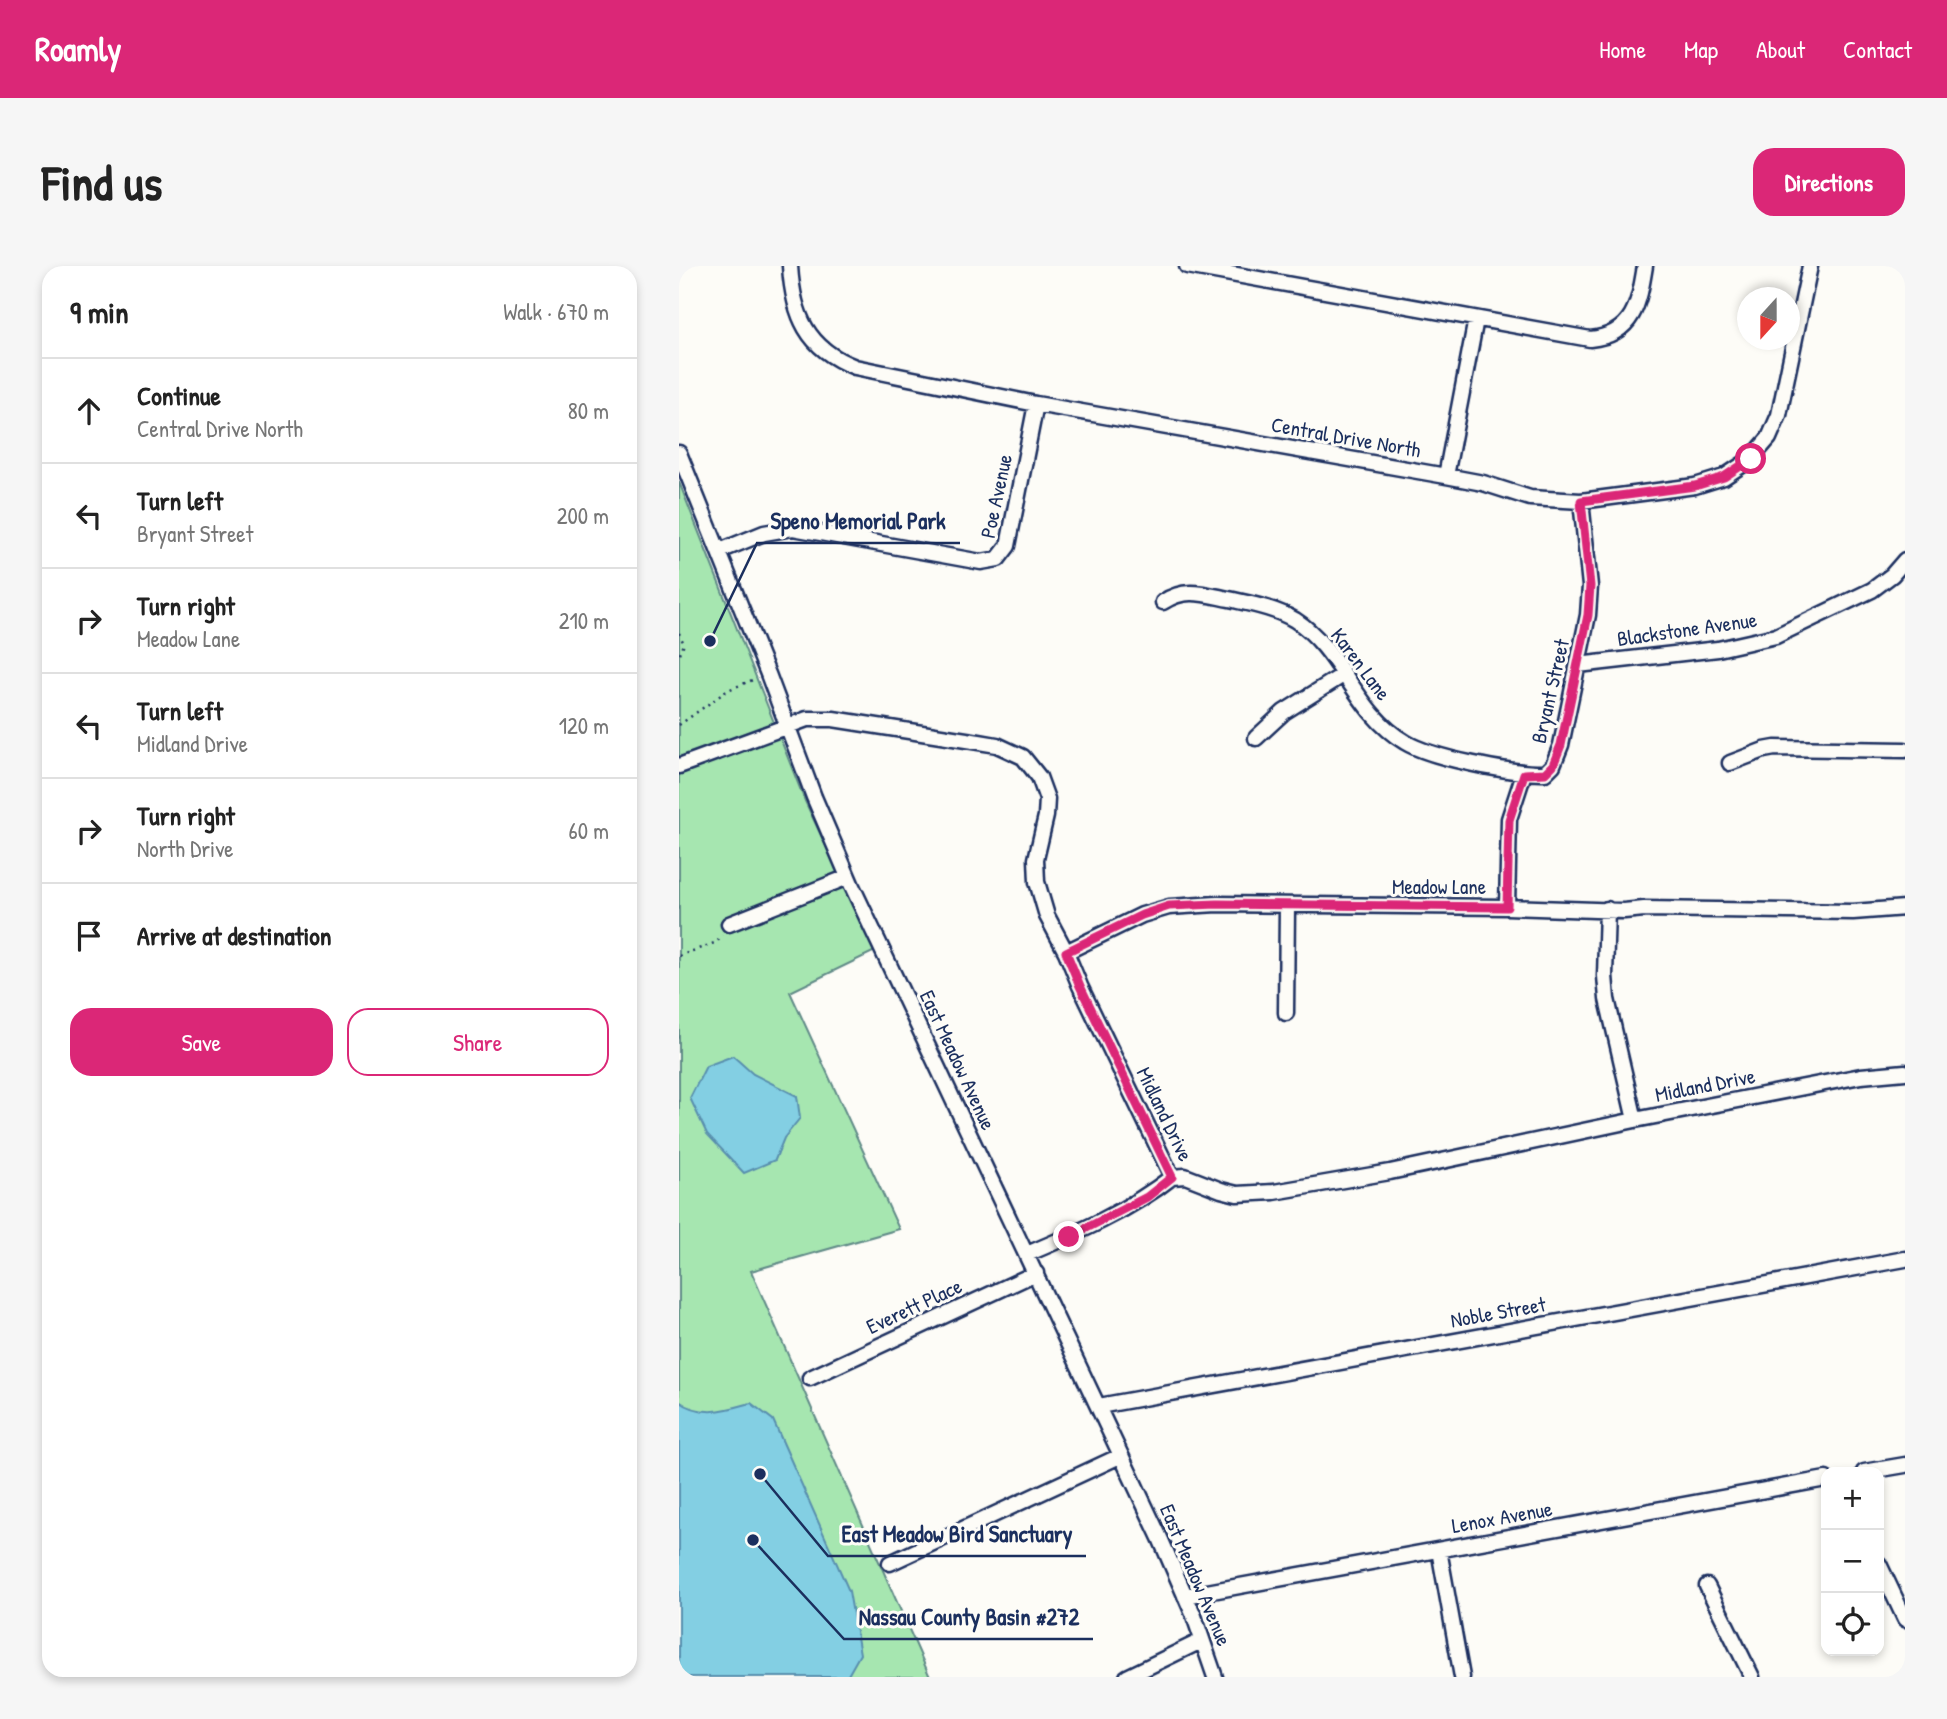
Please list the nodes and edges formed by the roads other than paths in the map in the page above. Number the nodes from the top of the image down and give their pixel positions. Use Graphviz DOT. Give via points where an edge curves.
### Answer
graph roads {
  1 [pos="790,266"];
  2 [pos="1187,266"];
  3 [pos="1645,266"];
  4 [pos="1810,266"];
  5 [pos="1476,319"];
  6 [pos="1036,404"];
  7 [pos="679,453"];
  8 [pos="1446,476"];
  9 [pos="1581,501"];
  10 [pos="720,551"];
  11 [pos="1905,560"];
  12 [pos="1163,602"];
  13 [pos="1578,666"];
  14 [pos="1343,675"];
  15 [pos="787,725"];
  16 [pos="1256,738"];
  17 [pos="1905,750"];
  18 [pos="1730,763"];
  19 [pos="679,766"];
  20 [pos="1524,774"];
  21 [pos="848,877"];
  22 [pos="1287,906"];
  23 [pos="1507,907"];
  24 [pos="1905,908"];
  25 [pos="1607,909"];
  26 [pos="729,924"];
  27 [pos="1066,952"];
  28 [pos="1286,1013"];
  29 [pos="1905,1072"];
  30 [pos="1635,1120"];
  31 [pos="1172,1177"];
  32 [pos="1027,1255"];
  33 [pos="1905,1259"];
  34 [pos="1036,1273"];
  35 [pos="810,1378"];
  36 [pos="1099,1406"];
  37 [pos="1120,1456"];
  38 [pos="1905,1465"];
  39 [pos="1884,1469"];
  40 [pos="1821,1480"];
  41 [pos="1439,1550"];
  42 [pos="890,1563"];
  43 [pos="1884,1575"];
  44 [pos="1707,1586"];
  45 [pos="1185,1596"];
  46 [pos="1905,1619"];
  47 [pos="1201,1641"];
  48 [pos="1127,1677"];
  49 [pos="1215,1677"];
  50 [pos="1462,1677"];
  51 [pos="1752,1677"];
  1 -- 6 [label="street, Central Drive North" via="794,303 803,326 837,360"];
  2 -- 5 [label="street"];
  3 -- 5 [label="street" via="1634,312 1607,337 1581,339"];
  4 -- 9 [label="street, Central Drive North" via="1779,415 1769,438 1751,459 1724,477 1695,486"];
  5 -- 8 [label="street"];
  6 -- 8 [label="street, Central Drive North"];
  6 -- 10 [label="street, Poe Avenue" via="1008,546 995,561 973,561 793,528 764,533"];
  7 -- 10 [label="street, East Meadow Avenue"];
  8 -- 9 [label="street, Central Drive North" via="1530,498"];
  9 -- 13 [label="street, Bryant Street" via="1590,586"];
  10 -- 15 [label="street, East Meadow Avenue"];
  11 -- 13 [label="street, Blackstone Avenue" via="1872,590 1776,636 1718,649"];
  12 -- 14 [label="street, Karen Lane" via="1180,593 1199,593 1277,611 1320,641"];
  13 -- 20 [label="street, Bryant Street" via="1553,765 1545,773"];
  14 -- 16 [label="street" via="1284,712"];
  14 -- 20 [label="street, Karen Lane" via="1364,706 1405,743"];
  15 -- 19 [label="street, Midland Drive"];
  15 -- 21 [label="street, East Meadow Avenue"];
  15 -- 27 [label="street, Midland Drive" via="833,719 997,745 1023,757 1039,777 1047,799 1036,859 1037,882 1047,916"];
  17 -- 18 [label="street" via="1775,748"];
  20 -- 23 [label="street" via="1509,820"];
  21 -- 26 [label="street"];
  21 -- 32 [label="street, East Meadow Avenue"];
  22 -- 23 [label="street, Meadow Lane"];
  22 -- 27 [label="street, Meadow Lane" via="1169,906"];
  22 -- 28 [label="street"];
  23 -- 25 [label="street, Meadow Lane"];
  24 -- 25 [label="street, Meadow Lane" via="1853,912"];
  25 -- 30 [label="street" via="1607,999"];
  27 -- 31 [label="street, Midland Drive"];
  29 -- 30 [label="street, Midland Drive" via="1861,1076"];
  30 -- 31 [label="street, Midland Drive" via="1274,1192 1237,1194 1185,1176"];
  31 -- 32 [label="street" via="1147,1197"];
  32 -- 34 [label="street, East Meadow Avenue"];
  33 -- 36 [label="street, Noble Street"];
  34 -- 35 [label="street, Everett Place"];
  34 -- 36 [label="street, East Meadow Avenue"];
  36 -- 37 [label="street, East Meadow Avenue"];
  37 -- 42 [label="street"];
  37 -- 45 [label="street, East Meadow Avenue"];
  38 -- 39 [label="street"];
  40 -- 41 [label="street, Lenox Avenue"];
  41 -- 45 [label="street, Lenox Avenue"];
  41 -- 50 [label="street"];
  43 -- 46 [label="street"];
  44 -- 51 [label="street"];
  45 -- 47 [label="street, East Meadow Avenue"];
  47 -- 48 [label="street"];
  47 -- 49 [label="street, East Meadow Avenue"];
}
